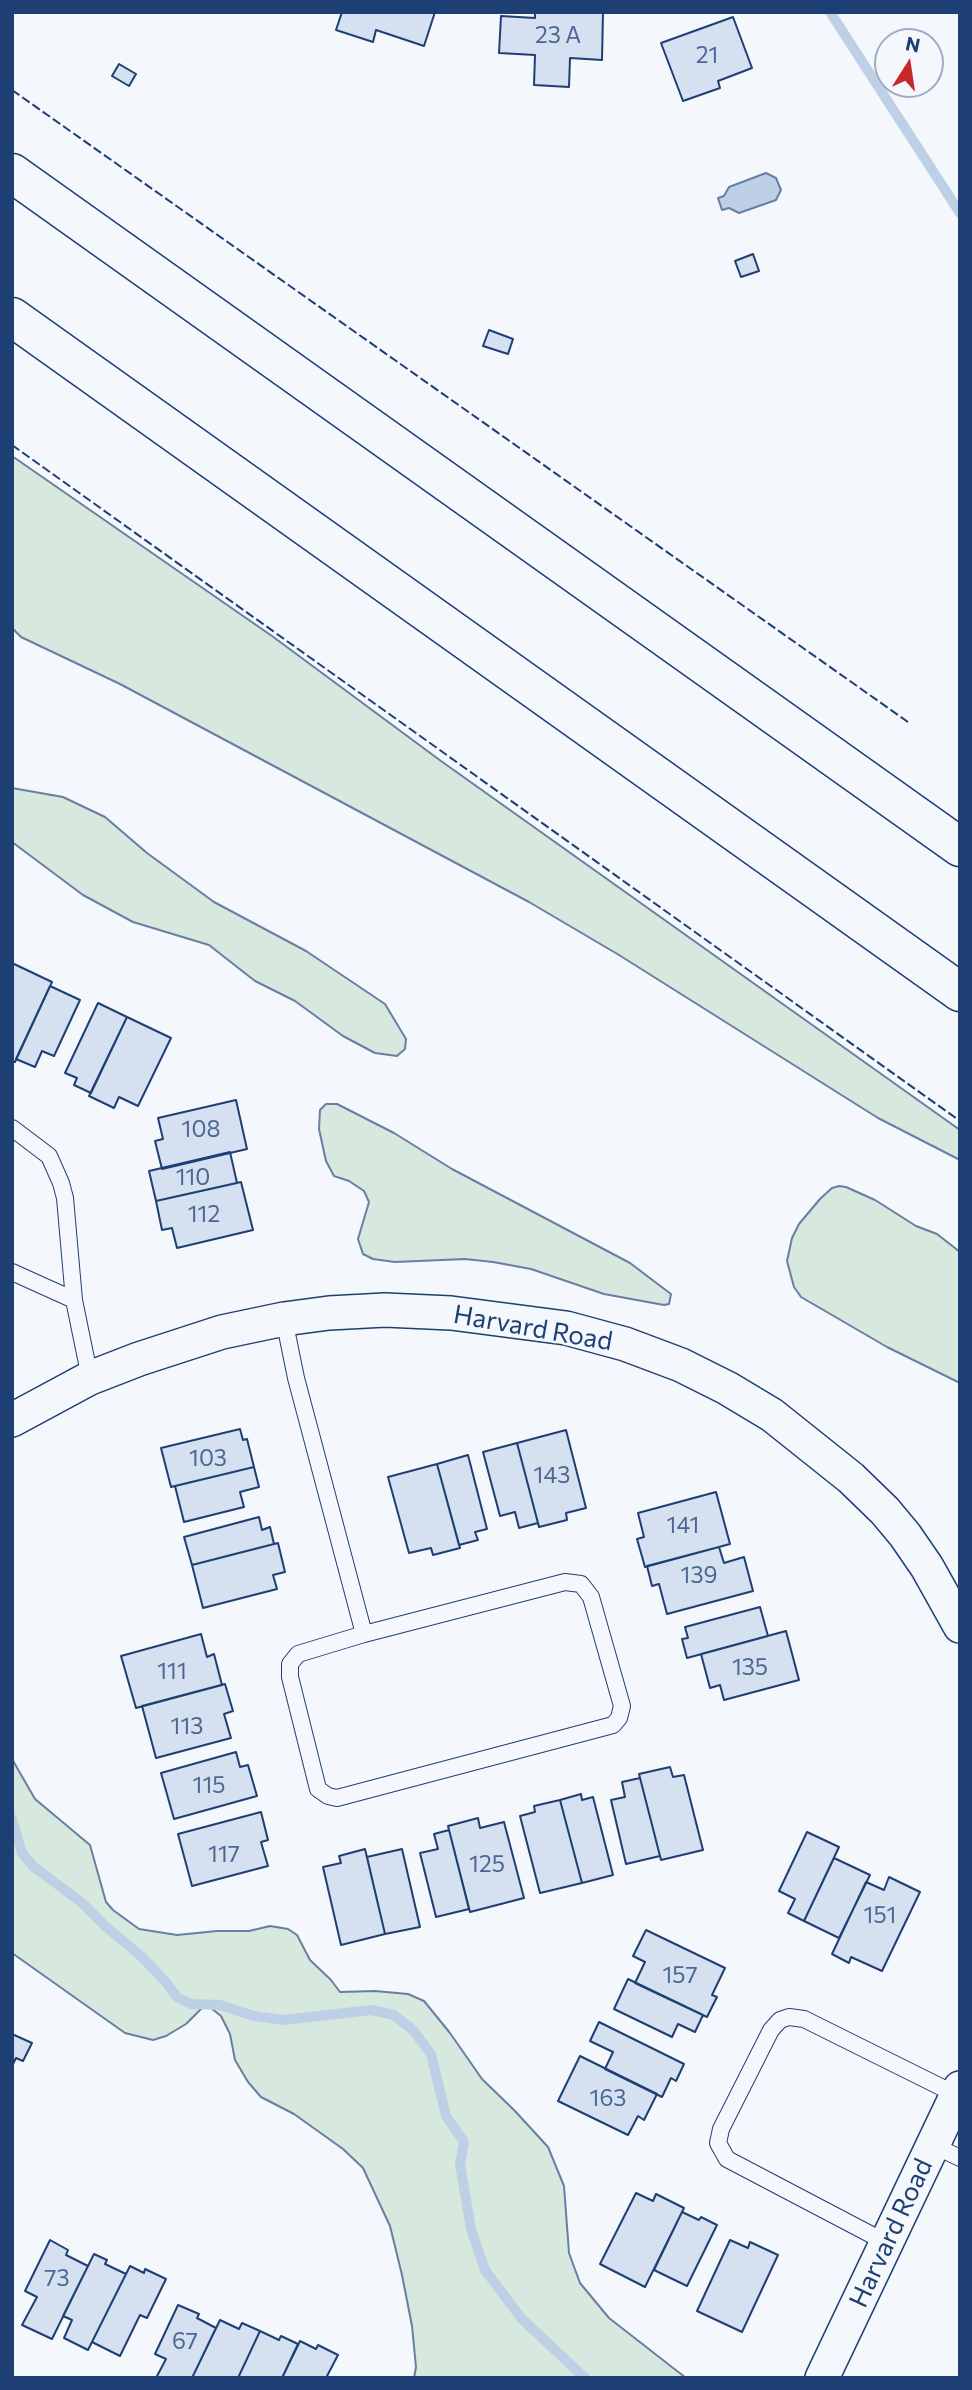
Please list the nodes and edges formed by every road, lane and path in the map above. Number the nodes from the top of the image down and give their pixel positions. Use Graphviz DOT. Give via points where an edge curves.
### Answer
graph roads {
  1 [pos="12,173"];
  2 [pos="12,317"];
  3 [pos="960,847"];
  4 [pos="960,992"];
  5 [pos="12,1128"];
  6 [pos="12,1272"];
  7 [pos="74,1300"];
  8 [pos="284,1319"];
  9 [pos="90,1378"];
  10 [pos="12,1420"];
  11 [pos="960,1626"];
  12 [pos="364,1634"];
  13 [pos="958,2091"];
  14 [pos="946,2152"];
  15 [pos="887,2243"];
  16 [pos="822,2378"];
  1 -- 3 [label="highway"];
  2 -- 4 [label="highway"];
  5 -- 7 [label="lane" via="49,1156 58,1173 65,1198"];
  6 -- 7 [label="lane"];
  7 -- 9 [label="lane"];
  8 -- 9 [label="street, Harvard Road" via="198,1339"];
  8 -- 11 [label="street, Harvard Road" via="385,1310 498,1318 566,1328 681,1365 772,1415 851,1478 905,1535"];
  8 -- 12 [label="lane"];
  9 -- 10 [label="street, Harvard Road"];
  12 -- 12 [label="lane" via="577,1582 592,1597 621,1714 606,1728 341,1797 328,1796 314,1780 290,1664 305,1651"];
  13 -- 14 [label="street, Harvard Road"];
  13 -- 15 [label="lane" via="804,2019 789,2017 771,2030 721,2129 718,2143 727,2159"];
  14 -- 15 [label="street, Harvard Road"];
  15 -- 16 [label="street, Harvard Road"];
}
